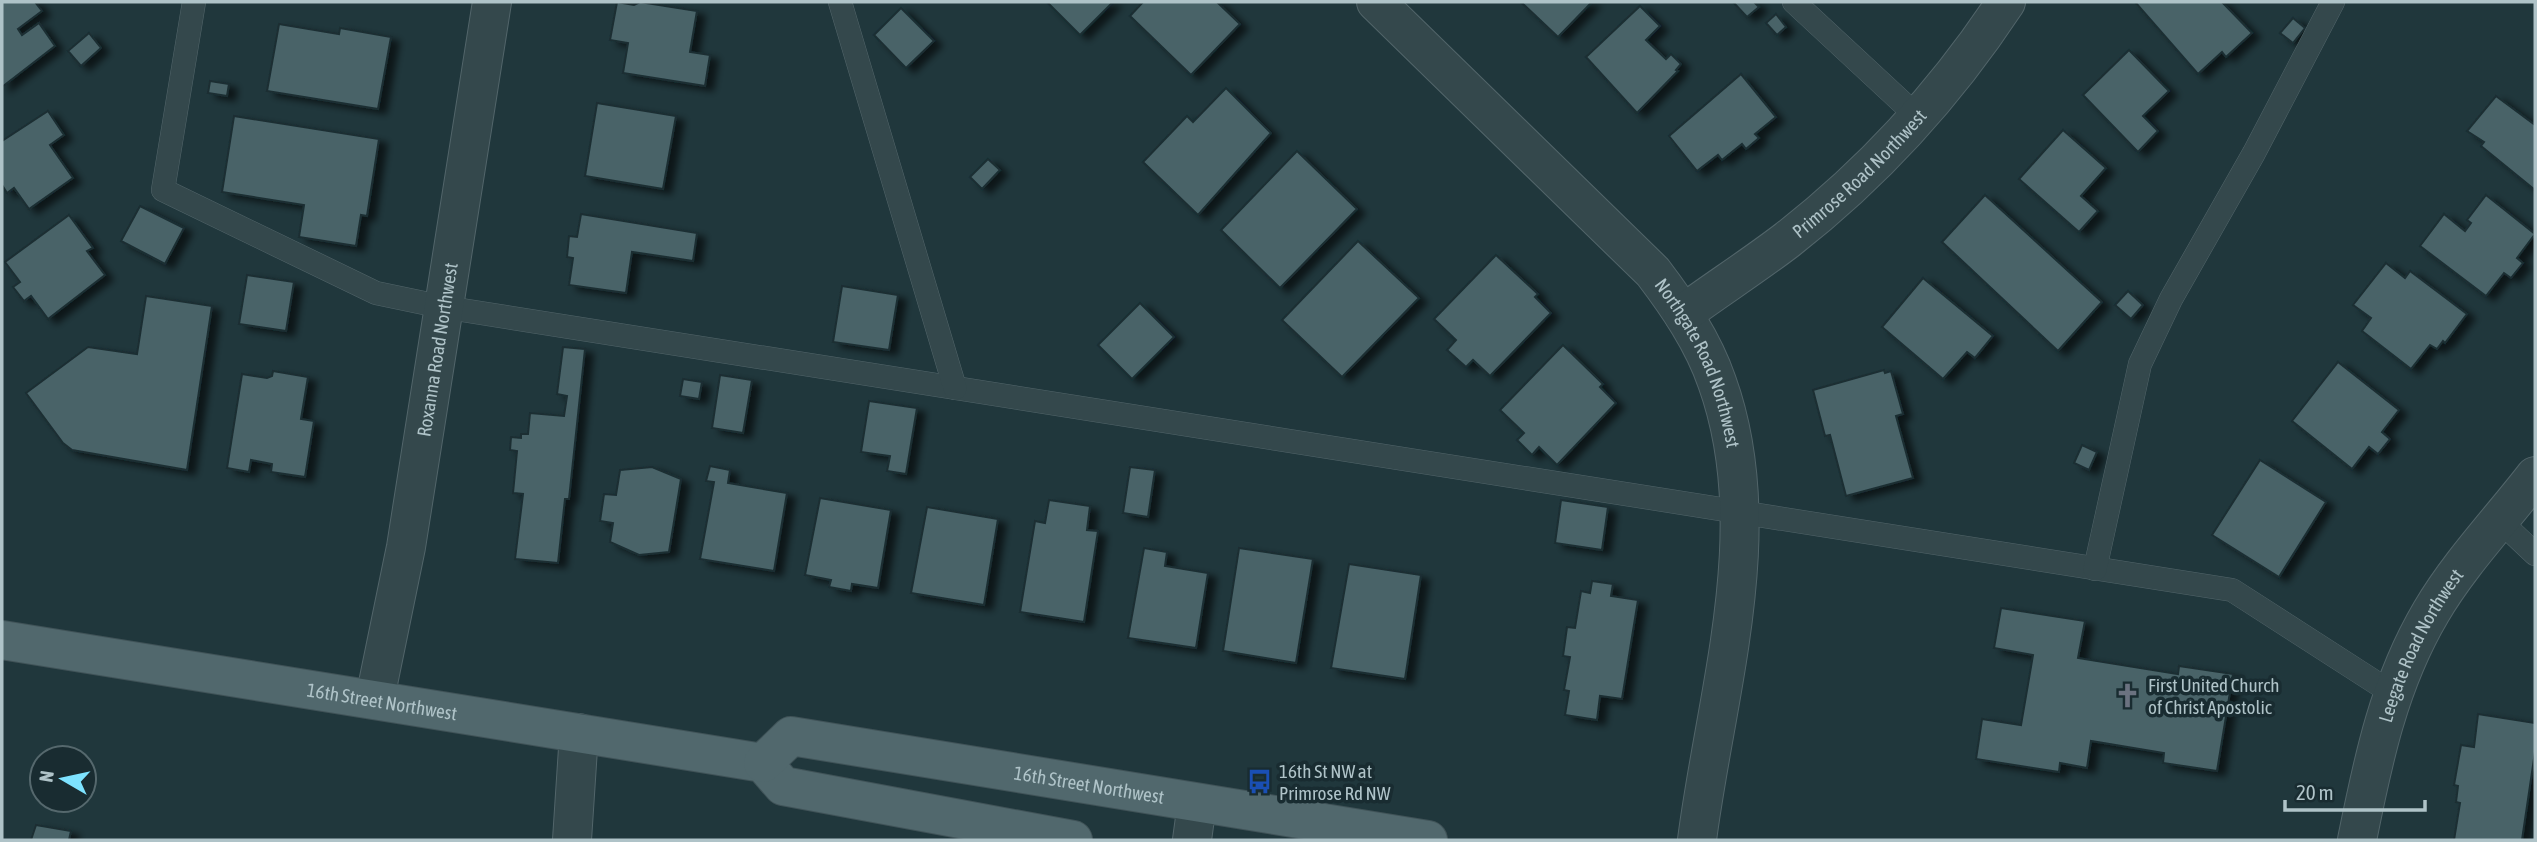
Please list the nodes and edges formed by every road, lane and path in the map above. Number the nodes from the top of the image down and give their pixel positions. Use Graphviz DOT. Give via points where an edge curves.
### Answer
graph roads {
  1 [pos="194,2"];
  2 [pos="492,2"];
  3 [pos="840,2"];
  4 [pos="1377,2"];
  5 [pos="1794,2"];
  6 [pos="2006,2"];
  7 [pos="2333,2"];
  8 [pos="1919,118"];
  9 [pos="443,307"];
  10 [pos="1683,314"];
  11 [pos="955,388"];
  12 [pos="2535,476"];
  13 [pos="1738,512"];
  14 [pos="2500,521"];
  15 [pos="2535,554"];
  16 [pos="2095,569"];
  17 [pos="2,640"];
  18 [pos="2392,693"];
  19 [pos="374,698"];
  20 [pos="579,733"];
  21 [pos="763,763"];
  22 [pos="1197,803"];
  23 [pos="572,840"];
  24 [pos="1073,840"];
  25 [pos="1192,840"];
  26 [pos="1427,840"];
  27 [pos="1697,840"];
  28 [pos="2357,840"];
  1 -- 9 [label="lane" via="163,190 376,293"];
  2 -- 9 [label="street, Roxanna Road Northwest"];
  3 -- 11 [label="lane"];
  4 -- 10 [label="street, Northgate Road Northwest" via="1631,248"];
  5 -- 8 [label="lane"];
  6 -- 8 [label="street, Primrose Road Northwest"];
  7 -- 16 [label="lane" via="2140,364"];
  8 -- 10 [label="street, Primrose Road Northwest" via="1818,214"];
  9 -- 11 [label="lane"];
  9 -- 19 [label="street, Roxanna Road Northwest" via="406,547"];
  10 -- 13 [label="street, Northgate Road Northwest" via="1705,352 1720,392 1732,442"];
  11 -- 13 [label="lane"];
  12 -- 14 [label="street, Leegate Road Northwest"];
  13 -- 16 [label="lane"];
  13 -- 27 [label="street, Northgate Road Northwest" via="1730,634"];
  14 -- 15 [label="lane"];
  14 -- 18 [label="street, Leegate Road Northwest" via="2430,613"];
  16 -- 18 [label="lane" via="2232,590"];
  17 -- 19 [label="main road, 16th Street Northwest"];
  18 -- 28 [label="street, Leegate Road Northwest"];
  19 -- 20 [label="main road, 16th Street Northwest"];
  20 -- 21 [label="main road, 16th Street Northwest"];
  20 -- 23 [label="street"];
  21 -- 22 [label="main road, 16th Street Northwest" via="791,736"];
  21 -- 24 [label="main road" via="783,786"];
  22 -- 25 [label="street"];
  22 -- 26 [label="main road, 16th Street Northwest"];
}
